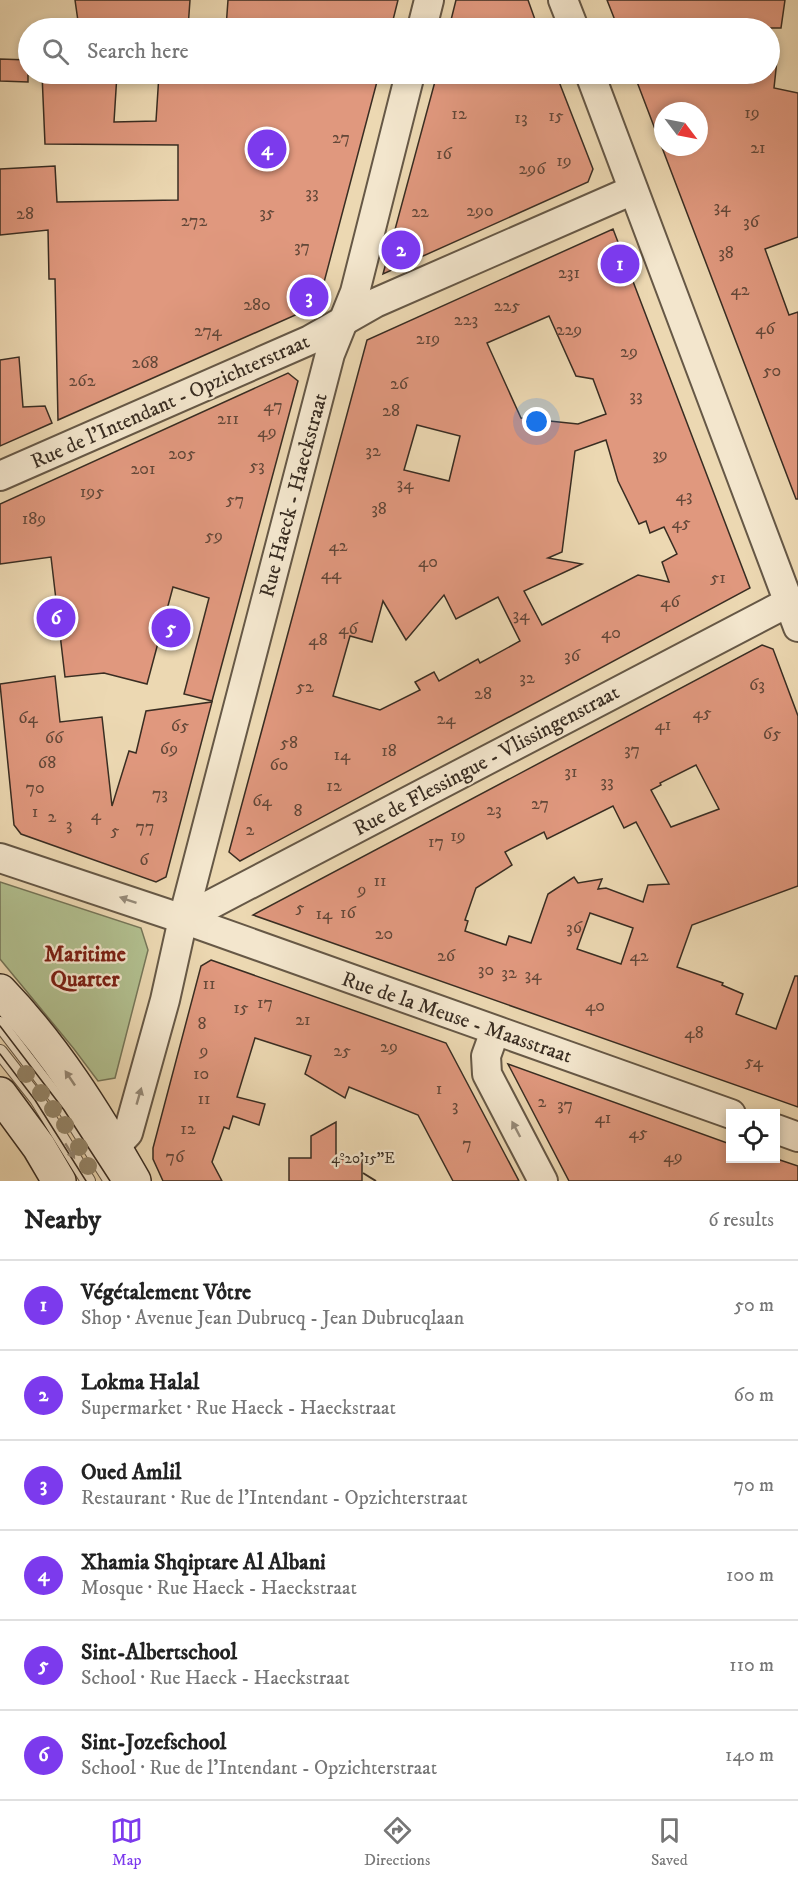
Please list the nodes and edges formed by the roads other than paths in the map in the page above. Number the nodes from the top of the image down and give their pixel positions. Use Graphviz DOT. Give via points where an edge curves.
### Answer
graph roads {
  1 [pos="429,0"];
  2 [pos="563,0"];
  3 [pos="424,18"];
  4 [pos="570,18"];
  5 [pos="407,84"];
  6 [pos="594,84"];
  7 [pos="633,190"];
  8 [pos="343,321"];
  9 [pos="0,476"];
  10 [pos="794,615"];
  11 [pos="0,858"];
  12 [pos="183,919"];
  13 [pos="0,992"];
  14 [pos="0,1024"];
  15 [pos="495,1031"];
  16 [pos="0,1052"];
  17 [pos="0,1094"];
  18 [pos="726,1111"];
  19 [pos="780,1130"];
  20 [pos="798,1137"];
  21 [pos="115,1147"];
  22 [pos="59,1181"];
  23 [pos="88,1181"];
  24 [pos="111,1181"];
  25 [pos="134,1181"];
  26 [pos="543,1181"];
  1 -- 3 [label="street"];
  2 -- 4 [label="street"];
  5 -- 8 [label="street, Rue Haeck - Haeckstraat" via="355,292"];
  6 -- 7 [label="street"];
  7 -- 8 [label="street, Rue de l'Intendant - Opzichterstraat" via="375,303"];
  7 -- 10 [label="street"];
  8 -- 9 [label="street, Rue de l'Intendant - Opzichterstraat" via="310,340"];
  8 -- 12 [label="street, Rue Haeck - Haeckstraat" via="330,354"];
  10 -- 12 [label="street, Rue de Flessingue - Vlissingenstraat"];
  12 -- 11 [label="street, Rue de la Meuse - Maasstraat, one-way"];
  12 -- 15 [label="street, Rue de la Meuse - Maasstraat"];
  21 -- 12 [label="street, Rue Haeck - Haeckstraat, one-way" via="128,1133"];
  21 -- 13 [label="main road, one-way" via="51,1050"];
  14 -- 24 [label="lane" via="65,1109"];
  15 -- 18 [label="street, Rue de la Meuse - Maasstraat"];
  26 -- 15 [label="street, one-way" via="487,1074 486,1056"];
  16 -- 23 [label="lane, one-way" via="37,1100"];
  17 -- 22 [label="main road"];
  19 -- 20 [label="street"];
  21 -- 25 [label="main road"];
}
